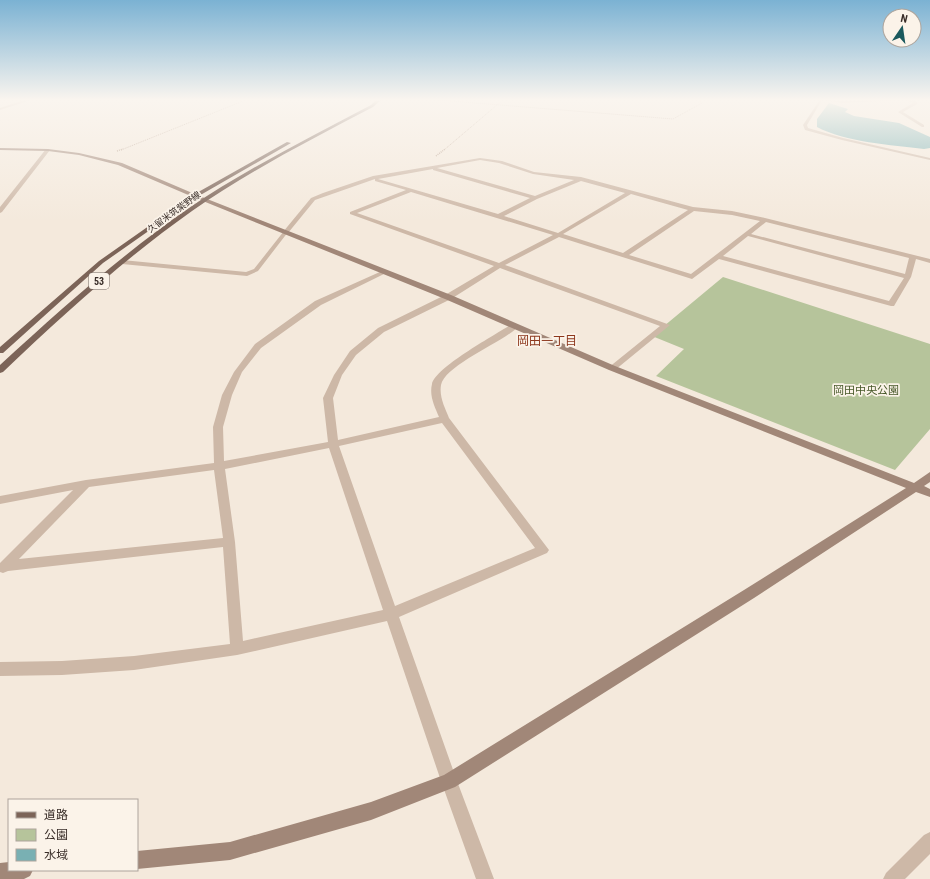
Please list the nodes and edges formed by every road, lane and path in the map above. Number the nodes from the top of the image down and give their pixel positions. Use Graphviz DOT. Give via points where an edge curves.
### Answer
graph roads {
  1 [pos="145,140"];
  2 [pos="294,140"];
  3 [pos="309,140"];
  4 [pos="456,140"];
  5 [pos="846,140"];
  6 [pos="0,149"];
  7 [pos="48,150"];
  8 [pos="100,158"];
  9 [pos="930,159"];
  10 [pos="433,168"];
  11 [pos="419,171"];
  12 [pos="373,178"];
  13 [pos="581,179"];
  14 [pos="411,190"];
  15 [pos="630,192"];
  16 [pos="195,196"];
  17 [pos="535,198"];
  18 [pos="205,200"];
  19 [pos="693,209"];
  20 [pos="0,211"];
  21 [pos="500,216"];
  22 [pos="765,220"];
  23 [pos="286,232"];
  24 [pos="558,234"];
  25 [pos="746,234"];
  26 [pos="624,254"];
  27 [pos="718,256"];
  28 [pos="913,257"];
  29 [pos="930,261"];
  30 [pos="122,262"];
  31 [pos="501,265"];
  32 [pos="384,272"];
  33 [pos="908,277"];
  34 [pos="448,297"];
  35 [pos="515,326"];
  36 [pos="0,351"];
  37 [pos="612,368"];
  38 [pos="0,370"];
  39 [pos="444,419"];
  40 [pos="333,444"];
  41 [pos="219,466"];
  42 [pos="930,476"];
  43 [pos="86,484"];
  44 [pos="916,487"];
  45 [pos="930,493"];
  46 [pos="0,500"];
  47 [pos="229,542"];
  48 [pos="2,569"];
  49 [pos="391,614"];
  50 [pos="237,649"];
  51 [pos="0,669"];
  52 [pos="449,781"];
  53 [pos="930,841"];
  54 [pos="138,860"];
  55 [pos="12,871"];
  56 [pos="0,872"];
  57 [pos="485,879"];
  58 [pos="892,879"];
  1 -- 8 [label="path"];
  2 -- 16 [label="main road, 久留米筑紫野線 / 53"];
  3 -- 18 [label="main road, 久留米筑紫野線 / 53"];
  4 -- 11 [label="path"];
  5 -- 9 [label="street"];
  6 -- 7 [label="street"];
  7 -- 8 [label="street"];
  7 -- 20 [label="street"];
  8 -- 16 [label="street"];
  10 -- 11 [label="street"];
  10 -- 13 [label="street" via="468,160 490,159 533,173"];
  10 -- 17 [label="street"];
  11 -- 12 [label="street"];
  12 -- 14 [label="street"];
  12 -- 23 [label="street" via="313,199"];
  13 -- 15 [label="street"];
  13 -- 17 [label="street"];
  14 -- 21 [label="street"];
  14 -- 31 [label="street" via="352,213"];
  15 -- 19 [label="street"];
  15 -- 24 [label="street"];
  16 -- 18 [label="street"];
  16 -- 36 [label="main road, 久留米筑紫野線 / 53" via="101,262"];
  17 -- 21 [label="street"];
  18 -- 23 [label="street"];
  18 -- 30 [label="main road, 久留米筑紫野線 / 53"];
  19 -- 22 [label="street"];
  19 -- 26 [label="street"];
  21 -- 24 [label="street"];
  22 -- 25 [label="street"];
  22 -- 28 [label="street"];
  23 -- 30 [label="lane" via="256,270 247,274"];
  23 -- 32 [label="street"];
  24 -- 26 [label="street"];
  24 -- 31 [label="street"];
  25 -- 27 [label="street"];
  25 -- 33 [label="street"];
  26 -- 27 [label="street" via="692,277"];
  27 -- 33 [label="street" via="890,304"];
  28 -- 29 [label="street"];
  28 -- 33 [label="street"];
  30 -- 38 [label="main road, 久留米筑紫野線 / 53" via="67,308"];
  31 -- 34 [label="street"];
  31 -- 37 [label="street" via="666,325"];
  32 -- 34 [label="street"];
  32 -- 41 [label="street" via="318,303 258,346 238,372 227,395 218,427"];
  34 -- 35 [label="street"];
  34 -- 40 [label="street" via="381,330 353,353 338,375 328,398"];
  35 -- 37 [label="street"];
  35 -- 39 [label="street" via="460,361 438,379 435,394"];
  37 -- 44 [label="street"];
  39 -- 40 [label="street"];
  39 -- 49 [label="street" via="543,550"];
  40 -- 41 [label="street"];
  40 -- 49 [label="street"];
  41 -- 43 [label="street"];
  41 -- 47 [label="street"];
  42 -- 44 [label="street"];
  43 -- 46 [label="street"];
  43 -- 48 [label="street"];
  44 -- 45 [label="street"];
  44 -- 52 [label="street"];
  47 -- 48 [label="street"];
  47 -- 50 [label="street"];
  49 -- 50 [label="street"];
  49 -- 52 [label="street"];
  50 -- 51 [label="street" via="134,663"];
  52 -- 54 [label="street" via="371,811 230,851"];
  52 -- 57 [label="street"];
  53 -- 58 [label="street"];
  55 -- 56 [label="street"];
}
